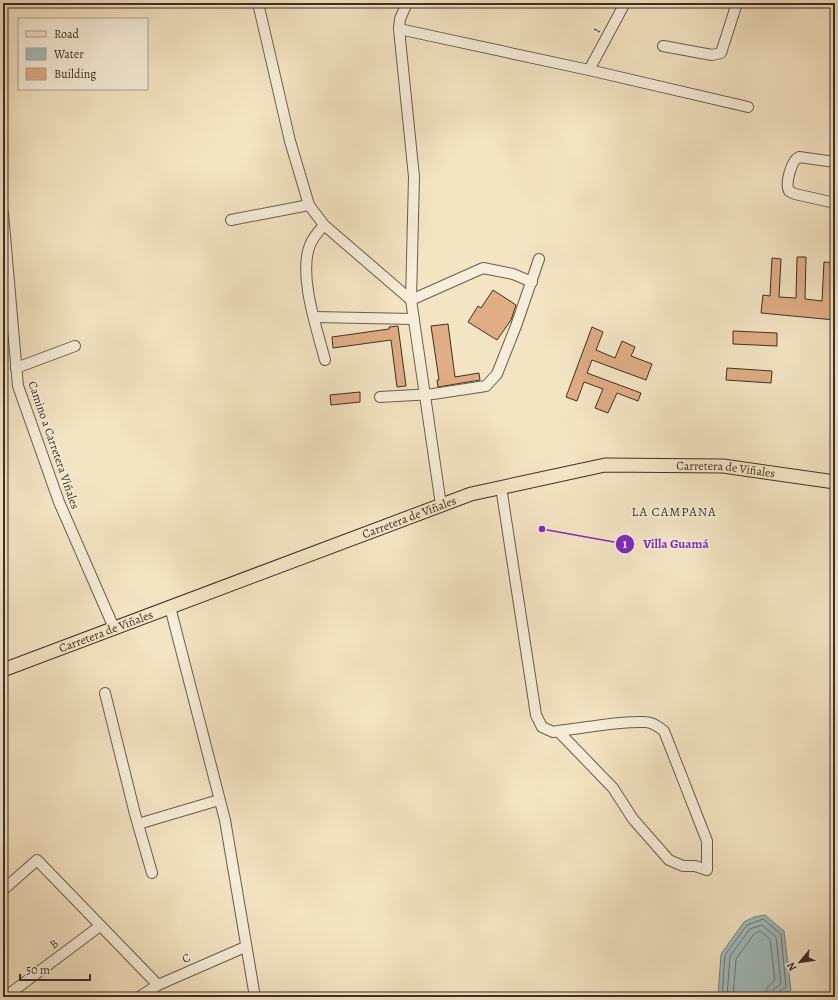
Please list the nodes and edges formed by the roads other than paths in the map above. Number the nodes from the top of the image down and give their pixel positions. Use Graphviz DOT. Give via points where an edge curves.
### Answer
graph roads {
  1 [pos="258,3"];
  2 [pos="407,3"];
  3 [pos="625,3"];
  4 [pos="737,3"];
  5 [pos="400,29"];
  6 [pos="663,46"];
  7 [pos="589,70"];
  8 [pos="748,107"];
  9 [pos="835,162"];
  10 [pos="835,203"];
  11 [pos="309,205"];
  12 [pos="3,213"];
  13 [pos="230,220"];
  14 [pos="324,225"];
  15 [pos="539,259"];
  16 [pos="532,282"];
  17 [pos="411,300"];
  18 [pos="314,317"];
  19 [pos="414,319"];
  20 [pos="75,346"];
  21 [pos="325,360"];
  22 [pos="16,368"];
  23 [pos="425,394"];
  24 [pos="380,397"];
  25 [pos="835,482"];
  26 [pos="501,487"];
  27 [pos="441,505"];
  28 [pos="170,607"];
  29 [pos="114,628"];
  30 [pos="3,670"];
  31 [pos="105,693"];
  32 [pos="558,731"];
  33 [pos="219,800"];
  34 [pos="138,824"];
  35 [pos="152,873"];
  36 [pos="3,890"];
  37 [pos="100,926"];
  38 [pos="245,947"];
  39 [pos="158,985"];
  40 [pos="5,997"];
  41 [pos="139,997"];
  42 [pos="255,997"];
  1 -- 11 [label="street" via="290,141"];
  2 -- 5 [label="street" via="400,19"];
  3 -- 7 [label="street, 1"];
  4 -- 6 [label="street" via="721,53 712,55"];
  5 -- 7 [label="street"];
  5 -- 17 [label="street" via="414,177"];
  7 -- 8 [label="street"];
  9 -- 10 [label="street" via="796,158 786,186 795,194"];
  11 -- 13 [label="street"];
  11 -- 14 [label="street"];
  12 -- 22 [label="street, Camino a Carretera Viñales"];
  14 -- 17 [label="street"];
  14 -- 18 [label="street" via="310,244 307,253 306,277"];
  15 -- 16 [label="street"];
  16 -- 17 [label="street" via="513,274 482,268"];
  16 -- 23 [label="street" via="497,374 486,386"];
  17 -- 19 [label="street"];
  18 -- 19 [label="street"];
  18 -- 21 [label="street"];
  19 -- 23 [label="street"];
  20 -- 22 [label="street"];
  22 -- 29 [label="street, Camino a Carretera Viñales" via="18,386 59,502"];
  23 -- 24 [label="street"];
  23 -- 27 [label="street"];
  25 -- 26 [label="main road, Carretera de Viñales" via="723,466 605,465"];
  26 -- 27 [label="main road, Carretera de Viñales"];
  26 -- 32 [label="street" via="536,715 542,727 552,732"];
  27 -- 28 [label="main road, Carretera de Viñales"];
  28 -- 29 [label="main road, Carretera de Viñales"];
  28 -- 33 [label="street"];
  29 -- 30 [label="main road, Carretera de Viñales"];
  31 -- 34 [label="street"];
  32 -- 32 [label="street" via="613,788 632,819 669,860 683,866 708,870 707,840 664,731 658,725 646,722"];
  33 -- 34 [label="street"];
  33 -- 38 [label="street" via="225,820"];
  34 -- 35 [label="street"];
  36 -- 37 [label="street" via="37,860"];
  37 -- 39 [label="street"];
  37 -- 40 [label="street, B"];
  38 -- 39 [label="street, C"];
  38 -- 42 [label="street"];
  39 -- 41 [label="street, C"];
}
